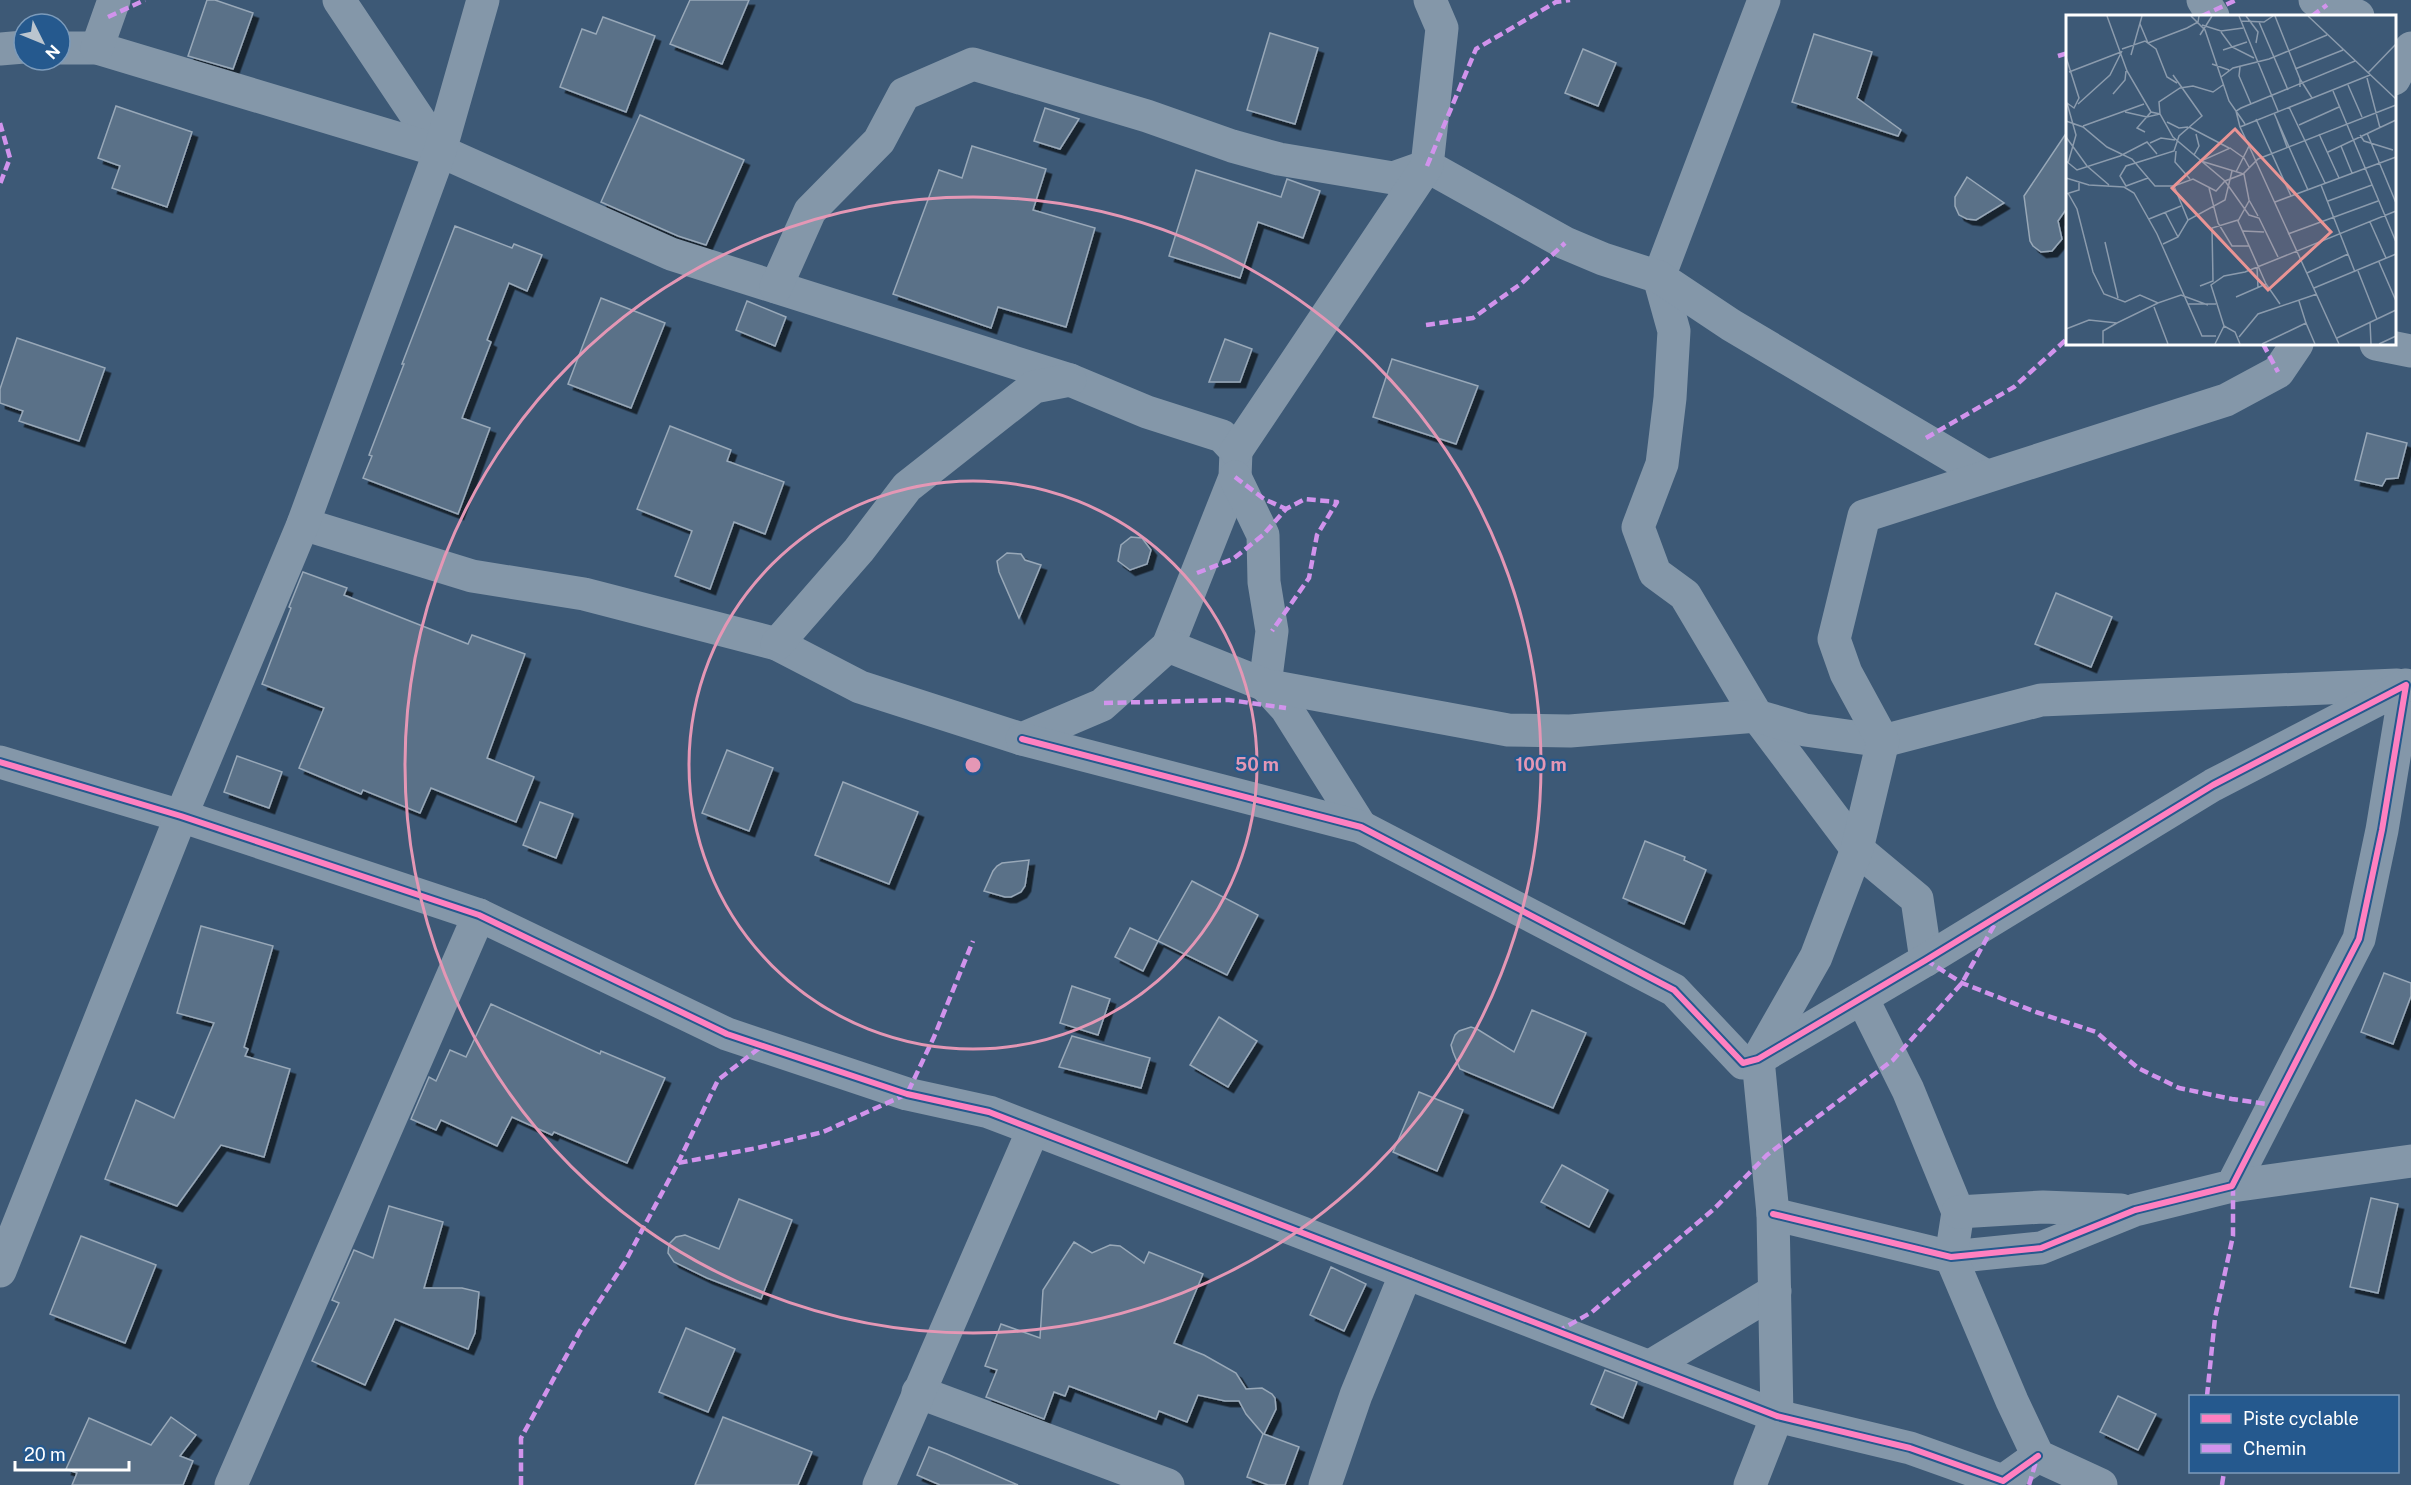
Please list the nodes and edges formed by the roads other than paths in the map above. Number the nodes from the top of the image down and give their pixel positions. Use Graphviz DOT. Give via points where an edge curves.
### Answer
graph roads {
  1 [pos="114,0"];
  2 [pos="339,0"];
  3 [pos="483,0"];
  4 [pos="1430,0"];
  5 [pos="1764,0"];
  6 [pos="2203,0"];
  7 [pos="2315,0"];
  8 [pos="2212,15"];
  9 [pos="2355,15"];
  10 [pos="2396,31"];
  11 [pos="2411,36"];
  12 [pos="72,48"];
  13 [pos="97,48"];
  14 [pos="2411,48"];
  15 [pos="2396,75"];
  16 [pos="440,151"];
  17 [pos="1427,166"];
  18 [pos="1659,277"];
  19 [pos="776,287"];
  20 [pos="2295,345"];
  21 [pos="2381,345"];
  22 [pos="2411,351"];
  23 [pos="1070,380"];
  24 [pos="1235,464"];
  25 [pos="1986,476"];
  26 [pos="303,524"];
  27 [pos="777,644"];
  28 [pos="1168,646"];
  29 [pos="2409,684"];
  30 [pos="1265,685"];
  31 [pos="1757,716"];
  32 [pos="1022,739"];
  33 [pos="1883,741"];
  34 [pos="0,762"];
  35 [pos="181,816"];
  36 [pos="1361,826"];
  37 [pos="1857,849"];
  38 [pos="479,915"];
  39 [pos="1926,960"];
  40 [pos="1862,998"];
  41 [pos="1758,1059"];
  42 [pos="1033,1130"];
  43 [pos="2411,1161"];
  44 [pos="2232,1186"];
  45 [pos="2135,1210"];
  46 [pos="1958,1212"];
  47 [pos="1773,1214"];
  48 [pos="1951,1257"];
  49 [pos="0,1271"];
  50 [pos="1406,1273"];
  51 [pos="1775,1291"];
  52 [pos="1649,1367"];
  53 [pos="918,1392"];
  54 [pos="1777,1416"];
  55 [pos="2037,1456"];
  56 [pos="231,1485"];
  57 [pos="879,1485"];
  58 [pos="1168,1485"];
  59 [pos="1325,1485"];
  60 [pos="1750,1485"];
  61 [pos="2101,1485"];
  1 -- 13 [label="street"];
  2 -- 16 [label="street"];
  3 -- 16 [label="street"];
  4 -- 17 [label="street" via="1442,28"];
  5 -- 18 [label="street"];
  6 -- 8 [label="street"];
  7 -- 9 [label="street"];
  10 -- 11 [label="street"];
  12 -- 13 [label="street"];
  13 -- 16 [label="street"];
  14 -- 15 [label="street"];
  16 -- 19 [label="street" via="671,254"];
  16 -- 26 [label="street"];
  17 -- 18 [label="street" via="1565,243"];
  17 -- 19 [label="street" via="1393,178 1279,159 974,64 904,93 879,141 810,212"];
  17 -- 24 [label="street"];
  18 -- 25 [label="street" via="1731,325"];
  18 -- 31 [label="street" via="1674,331 1670,398 1662,464 1638,527 1655,573 1686,595"];
  19 -- 23 [label="street"];
  20 -- 25 [label="street" via="2278,372 2226,400"];
  21 -- 22 [label="street"];
  23 -- 24 [label="street" via="1222,436"];
  23 -- 27 [label="street" via="1034,387 907,487 859,550"];
  24 -- 28 [label="street"];
  24 -- 30 [label="street" via="1263,535 1264,582 1272,631"];
  25 -- 33 [label="street" via="1864,516 1834,639 1846,673"];
  26 -- 27 [label="street" via="472,576 584,594"];
  26 -- 35 [label="street"];
  27 -- 32 [label="street" via="860,687"];
  28 -- 30 [label="street"];
  28 -- 32 [label="street" via="1102,705"];
  29 -- 33 [label="street" via="2041,700"];
  29 -- 39 [label="street" via="2213,785"];
  29 -- 44 [label="street" via="2359,939"];
  30 -- 31 [label="street" via="1508,730 1570,731"];
  30 -- 36 [label="street" via="1286,708"];
  31 -- 33 [label="street" via="1805,730"];
  31 -- 37 [label="street"];
  32 -- 36 [label="street"];
  33 -- 37 [label="street"];
  34 -- 35 [label="street"];
  35 -- 38 [label="street"];
  35 -- 49 [label="street"];
  36 -- 41 [label="street" via="1674,990 1743,1063"];
  37 -- 39 [label="street" via="1917,899"];
  37 -- 41 [label="street" via="1816,957"];
  38 -- 42 [label="street" via="727,1034 907,1094 989,1112"];
  38 -- 56 [label="street"];
  39 -- 40 [label="street"];
  40 -- 41 [label="street"];
  40 -- 46 [label="street" via="1908,1090"];
  41 -- 47 [label="street"];
  42 -- 50 [label="street"];
  42 -- 53 [label="street"];
  43 -- 44 [label="street"];
  44 -- 45 [label="street"];
  45 -- 46 [label="street" via="2043,1208"];
  45 -- 48 [label="street" via="2041,1248"];
  46 -- 48 [label="street"];
  47 -- 48 [label="street"];
  47 -- 51 [label="street"];
  48 -- 55 [label="street"];
  50 -- 52 [label="street"];
  50 -- 59 [label="street" via="1356,1395"];
  51 -- 52 [label="street"];
  51 -- 54 [label="street"];
  52 -- 54 [label="street"];
  53 -- 57 [label="street"];
  53 -- 58 [label="street"];
  54 -- 55 [label="street" via="1910,1448 2003,1481"];
  54 -- 60 [label="street"];
  55 -- 61 [label="street"];
}
